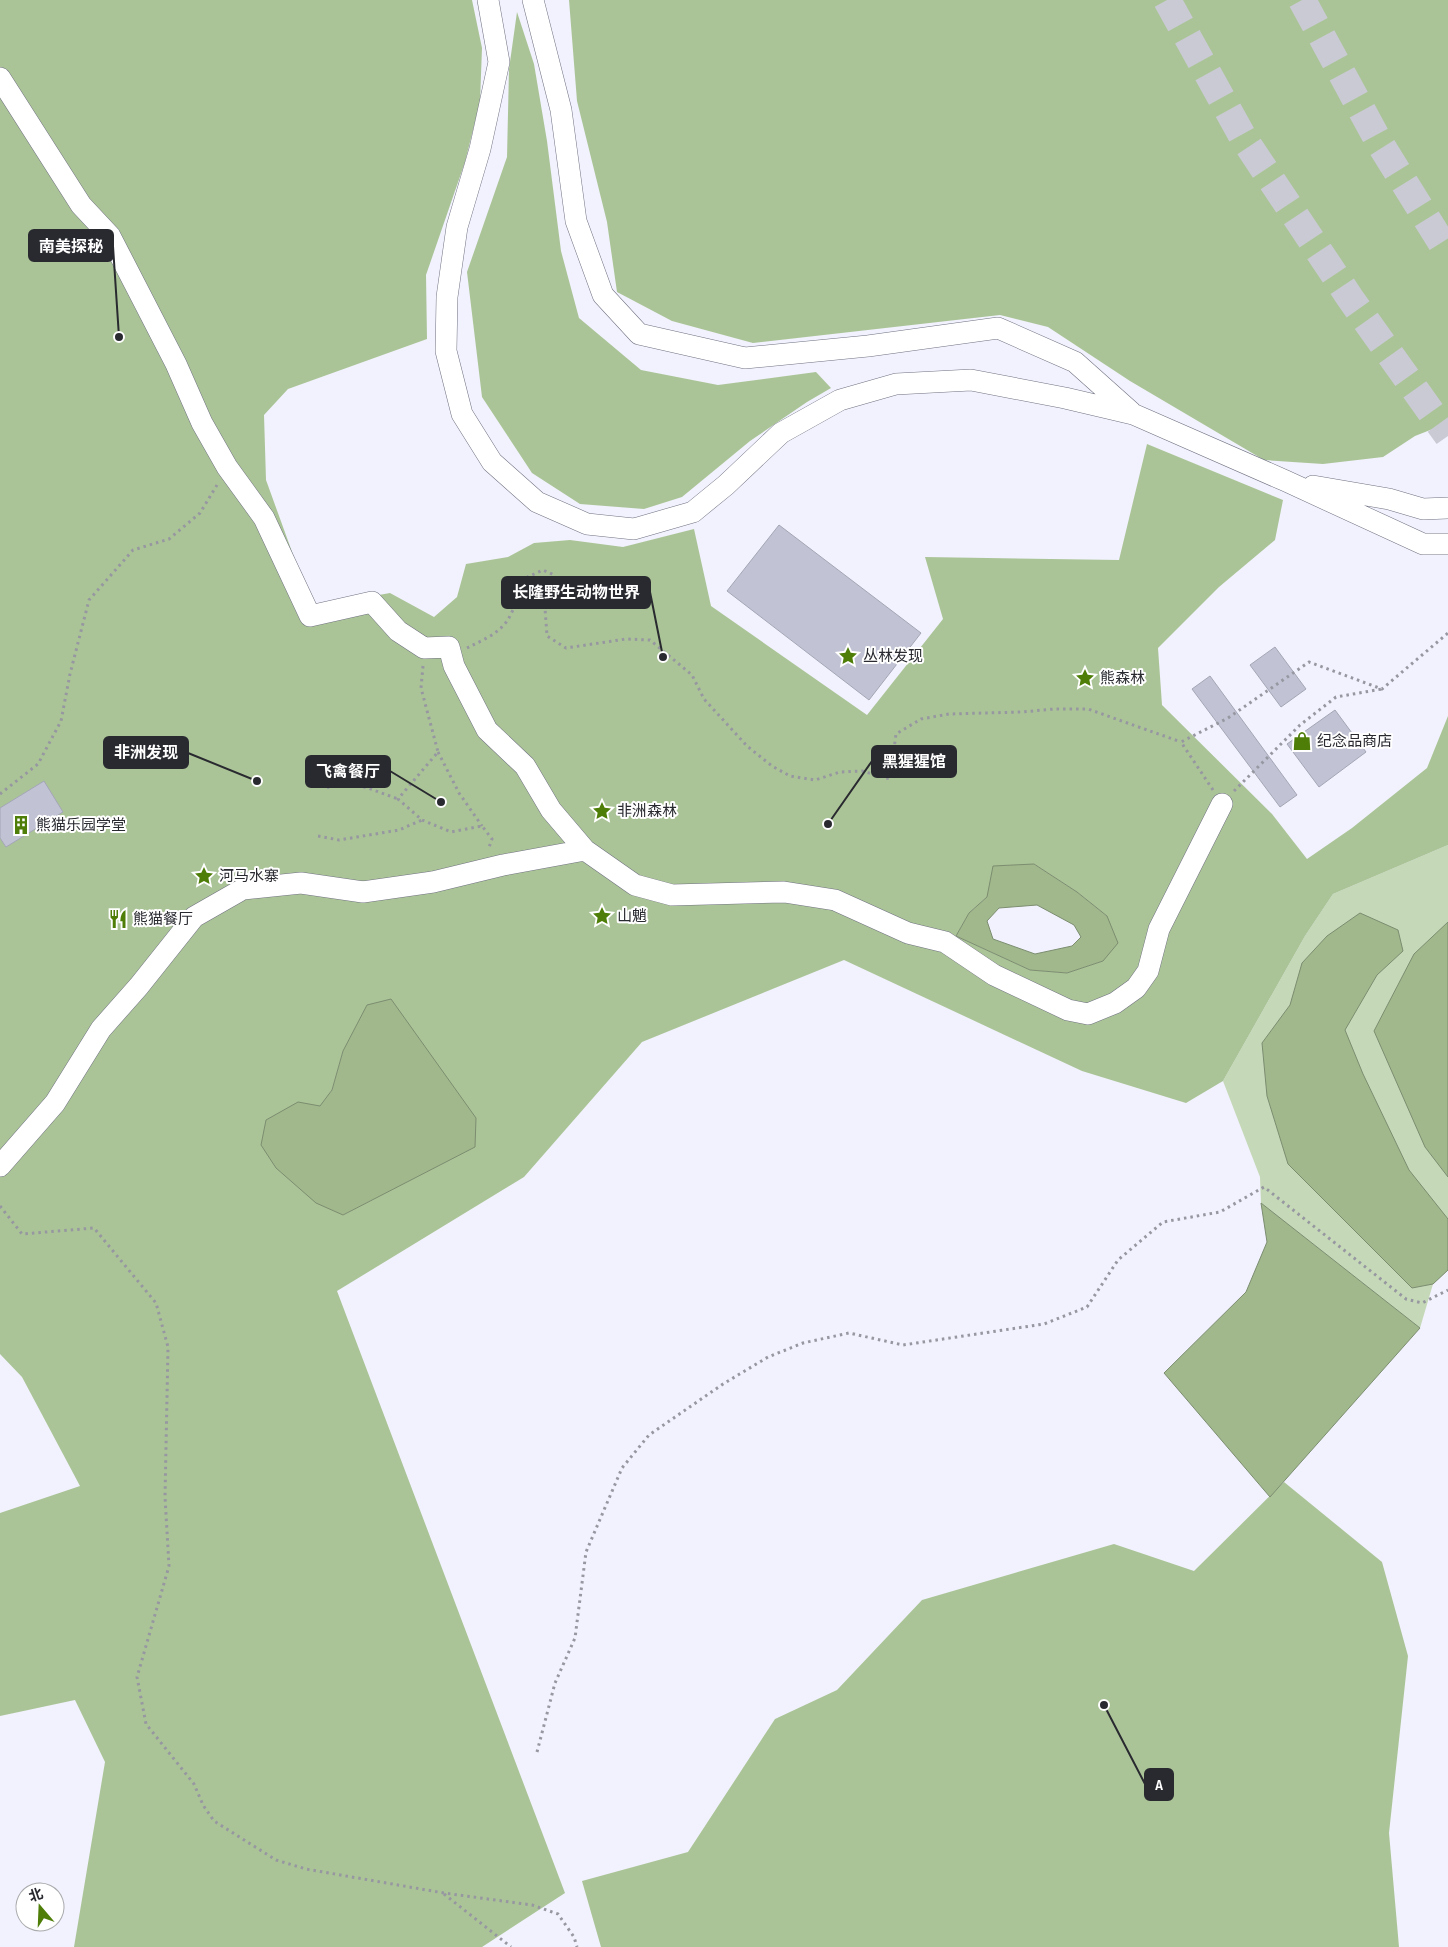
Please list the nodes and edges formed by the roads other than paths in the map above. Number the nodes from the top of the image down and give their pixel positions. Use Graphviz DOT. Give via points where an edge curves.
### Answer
graph roads {
  1 [pos="488,0"];
  2 [pos="533,0"];
  3 [pos="0,78"];
  4 [pos="1133,414"];
  5 [pos="1286,481"];
  6 [pos="1448,508"];
  7 [pos="1448,544"];
  8 [pos="1222,804"];
  9 [pos="585,850"];
  10 [pos="0,1166"];
  1 -- 4 [label="street" via="498,62 480,150 457,227 447,297 446,351 462,414 492,462 537,502 587,524 634,529 692,512 781,433 840,400 896,384 971,380"];
  2 -- 4 [label="street" via="561,110 576,221 603,295 639,334 745,358 868,346 998,328 1075,362"];
  3 -- 9 [label="street" via="81,205 110,236 176,364 202,423 227,467 264,518 310,616 372,602 398,631 424,648 449,647 454,666 487,730 525,766 551,810"];
  4 -- 5 [label="street"];
  5 -- 6 [label="street" via="1389,499 1423,509"];
  5 -- 7 [label="street" via="1423,544"];
  8 -- 9 [label="street" via="1159,928 1148,971 1136,988 1115,1003 1088,1014 1068,1010 994,975 945,942 908,933 835,900 784,892 672,895 635,884"];
  9 -- 10 [label="street" via="433,882 363,892 301,883 243,889 194,917 101,1029 55,1103"];
}
